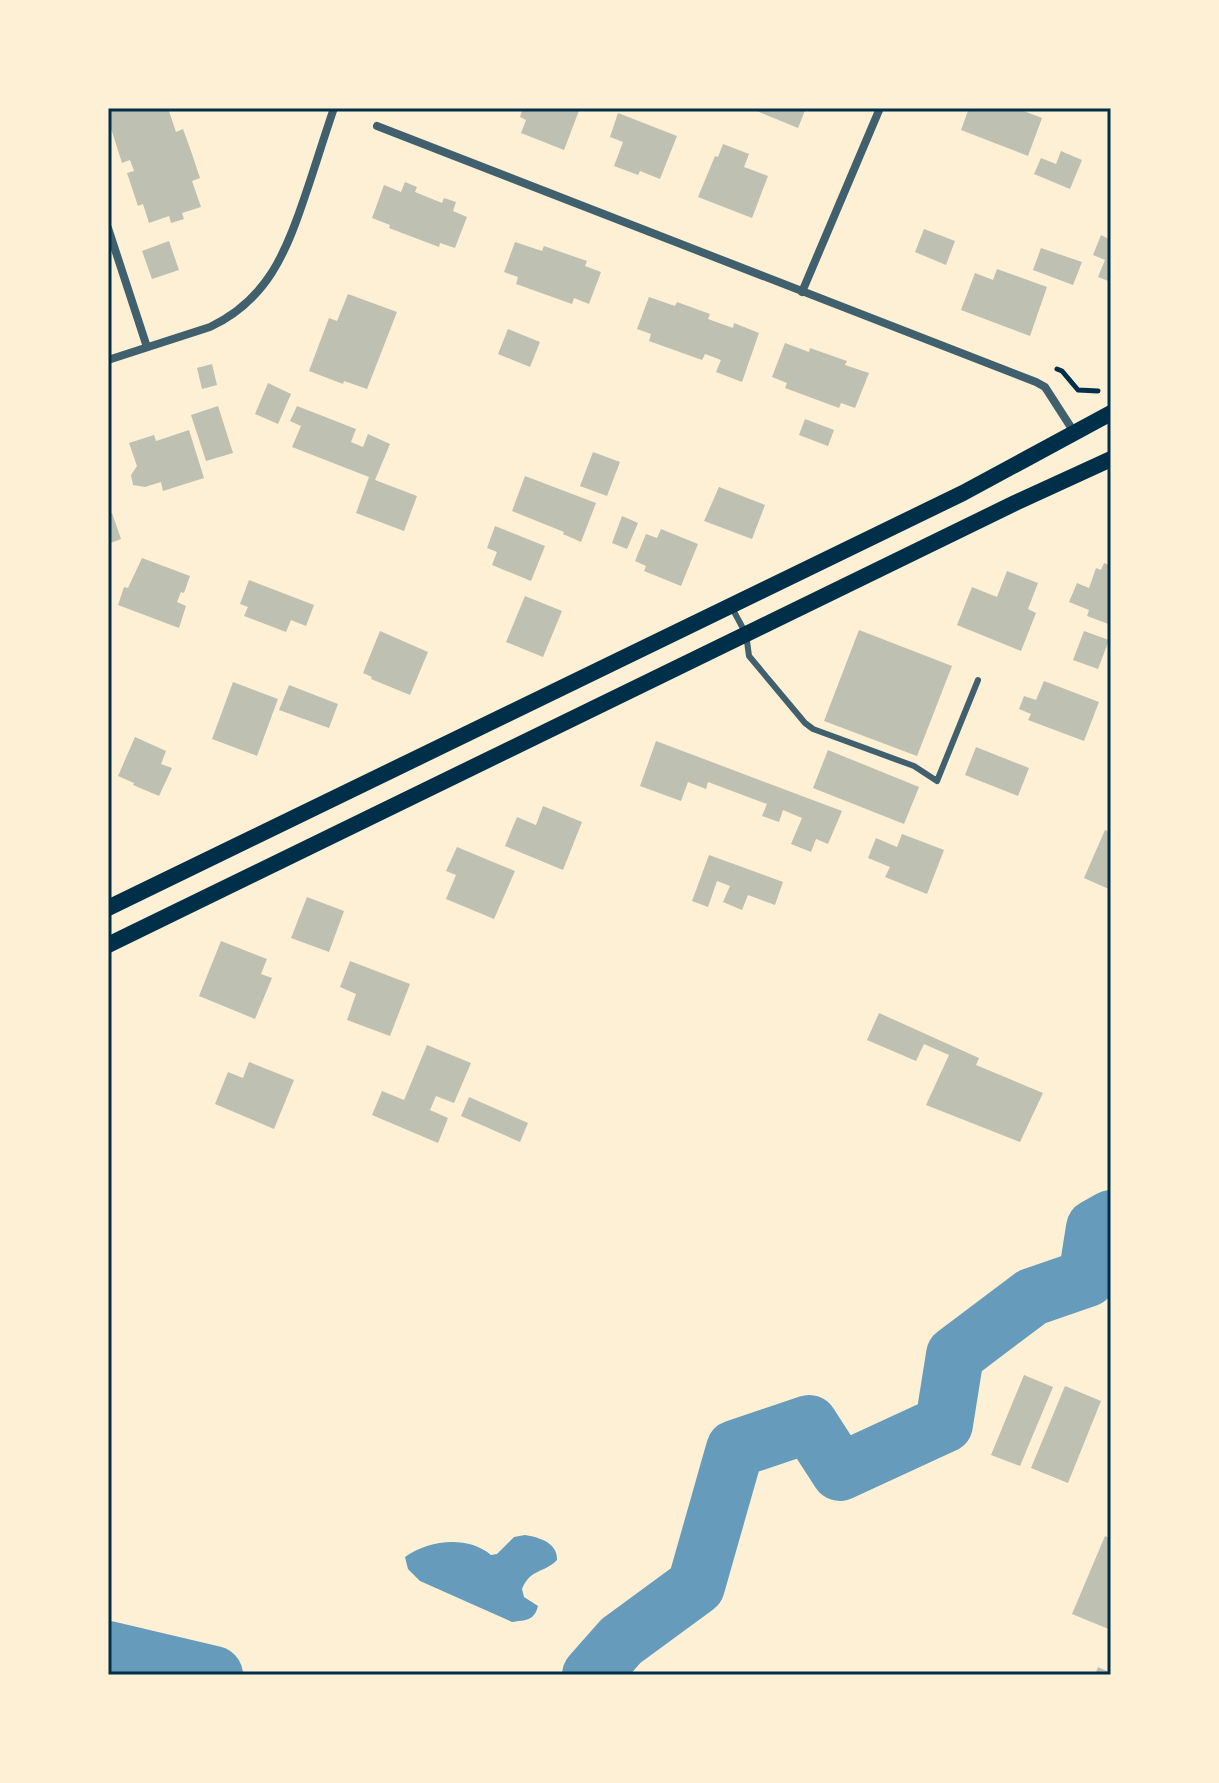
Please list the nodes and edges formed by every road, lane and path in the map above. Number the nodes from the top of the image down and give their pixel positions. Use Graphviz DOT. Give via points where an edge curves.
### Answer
graph roads {
  1 [pos="334,108"];
  2 [pos="880,108"];
  3 [pos="377,126"];
  4 [pos="108,228"];
  5 [pos="802,292"];
  6 [pos="147,347"];
  7 [pos="108,360"];
  8 [pos="1111,413"];
  9 [pos="1075,433"];
  10 [pos="1111,459"];
  11 [pos="731,606"];
  12 [pos="746,634"];
  13 [pos="978,680"];
  14 [pos="108,908"];
  15 [pos="108,945"];
  1 -- 6 [label="street" via="291,236 267,282 226,319"];
  2 -- 5 [label="street"];
  3 -- 5 [label="street"];
  4 -- 6 [label="street"];
  5 -- 9 [label="street" via="1036,382 1045,387"];
  6 -- 7 [label="street"];
  8 -- 9 [label="main road"];
  9 -- 11 [label="main road"];
  10 -- 12 [label="main road"];
  11 -- 12 [label="lane"];
  11 -- 14 [label="main road"];
  12 -- 13 [label="lane" via="749,656 805,723 914,766 937,781"];
  12 -- 15 [label="main road"];
}
